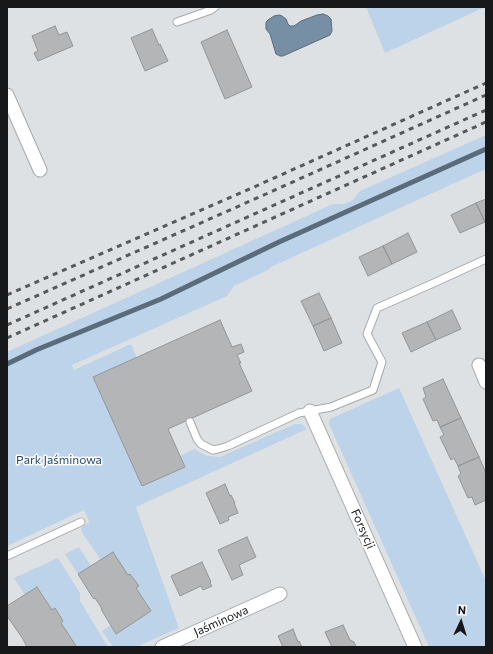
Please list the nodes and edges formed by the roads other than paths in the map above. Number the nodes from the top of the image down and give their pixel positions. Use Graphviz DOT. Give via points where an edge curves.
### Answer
graph roads {
  1 [pos="216,7"];
  2 [pos="178,22"];
  3 [pos="7,95"];
  4 [pos="40,170"];
  5 [pos="486,258"];
  6 [pos="479,365"];
  7 [pos="486,382"];
  8 [pos="310,411"];
  9 [pos="190,422"];
  10 [pos="82,522"];
  11 [pos="7,556"];
  12 [pos="280,594"];
  13 [pos="162,647"];
  14 [pos="415,647"];
  1 -- 2 [label="lane"];
  3 -- 4 [label="street"];
  5 -- 8 [label="lane" via="377,308 367,334 382,362 373,390 331,407"];
  6 -- 7 [label="street"];
  8 -- 9 [label="lane" via="299,413 228,446 213,450 201,444"];
  8 -- 14 [label="street, Forsycji"];
  10 -- 11 [label="lane"];
  12 -- 13 [label="street, Jaśminowa"];
}
